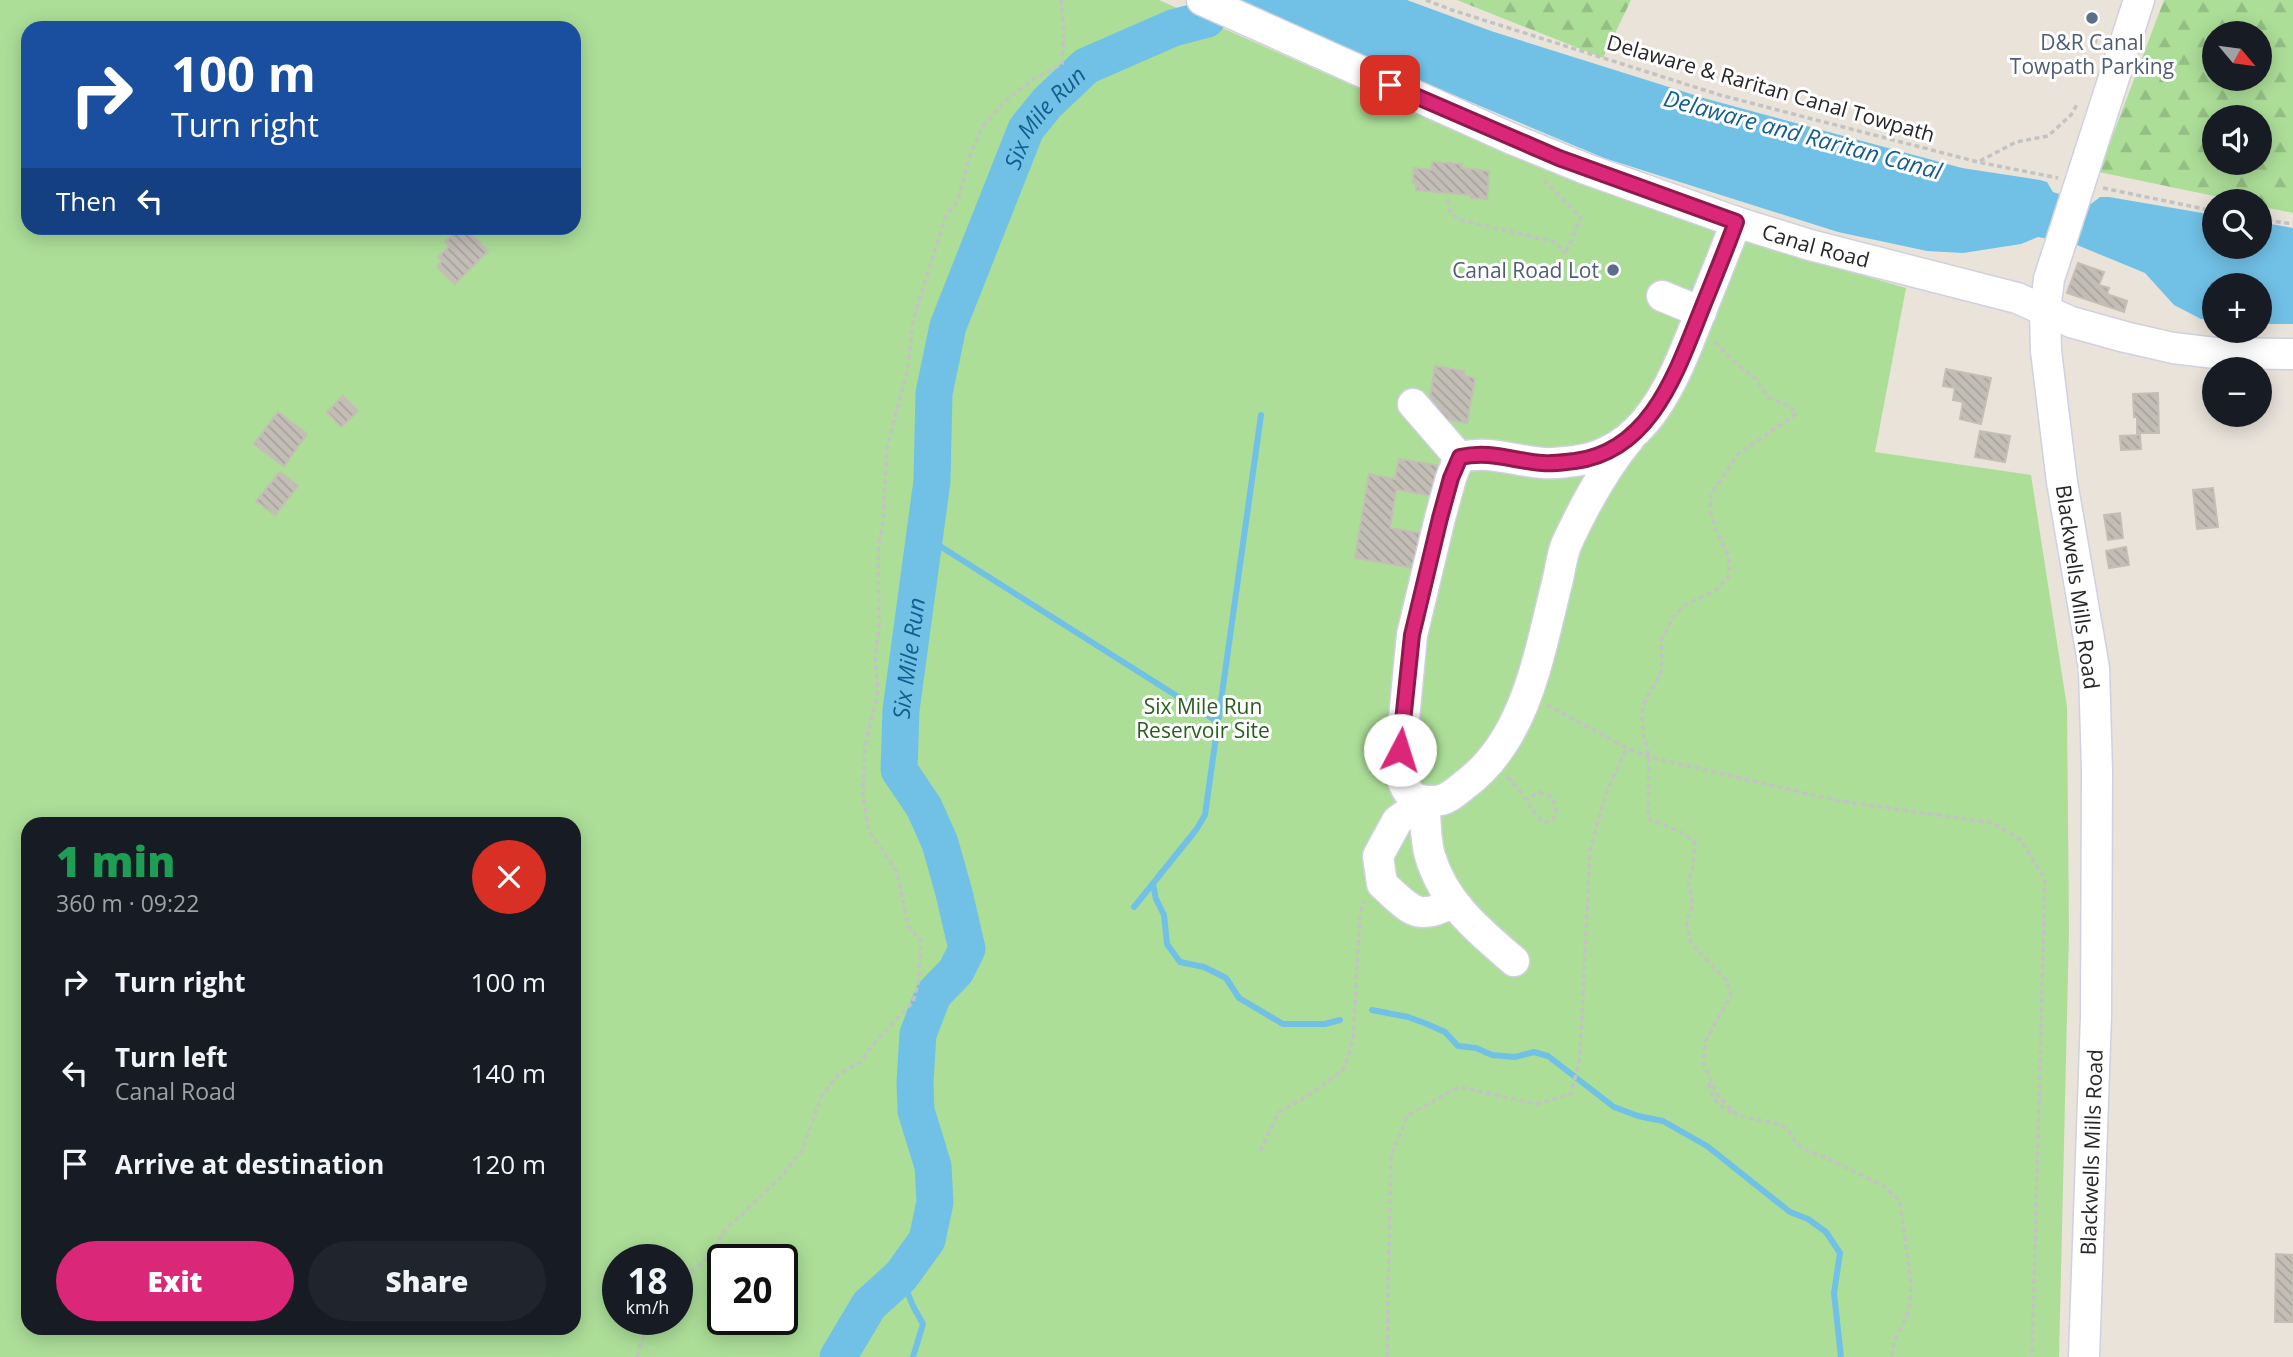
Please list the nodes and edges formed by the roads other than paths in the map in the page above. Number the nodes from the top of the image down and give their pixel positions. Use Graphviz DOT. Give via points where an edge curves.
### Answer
graph roads {
  1 [pos="1202,0"];
  2 [pos="2139,0"];
  3 [pos="1736,222"];
  4 [pos="1662,296"];
  5 [pos="2045,310"];
  6 [pos="1699,317"];
  7 [pos="2293,354"];
  8 [pos="1413,404"];
  9 [pos="1629,439"];
  10 [pos="1460,457"];
  11 [pos="1424,801"];
  12 [pos="1454,902"];
  13 [pos="1514,961"];
  14 [pos="2084,1357"];
  1 -- 3 [label="street, Canal Road" via="1535,149"];
  2 -- 5 [label="street, Blackwells Mills Road" via="2076,188 2049,279"];
  3 -- 5 [label="street, Canal Road" via="2017,298"];
  3 -- 6 [label="street"];
  4 -- 6 [label="street"];
  5 -- 7 [label="street, Canal Road" via="2071,322 2173,348"];
  5 -- 14 [label="street, Blackwells Mills Road" via="2062,482 2094,668 2096,1016"];
  6 -- 9 [label="street" via="1666,394"];
  8 -- 10 [label="street"];
  9 -- 10 [label="street" via="1597,457 1575,461 1544,463 1477,453"];
  9 -- 11 [label="street" via="1602,477 1565,548 1517,718 1482,772 1443,801"];
  10 -- 11 [label="street" via="1412,635 1402,729 1399,771 1407,791"];
  11 -- 12 [label="street" via="1430,855"];
  11 -- 12 [label="street" via="1397,821 1378,856 1382,884 1411,910 1435,912"];
  12 -- 13 [label="street" via="1466,920"];
}
